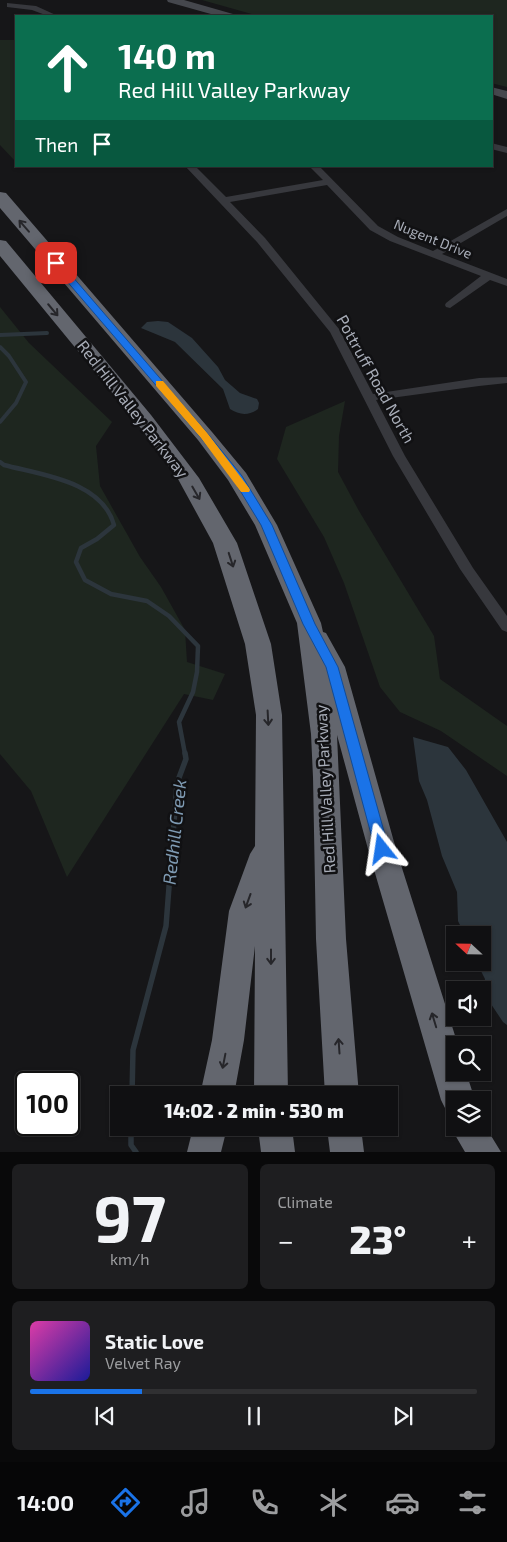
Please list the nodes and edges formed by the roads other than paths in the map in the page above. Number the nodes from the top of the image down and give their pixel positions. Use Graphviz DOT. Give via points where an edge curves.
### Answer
graph roads {
  1 [pos="172,0"];
  2 [pos="10,5"];
  3 [pos="51,15"];
  4 [pos="225,15"];
  5 [pos="493,90"];
  6 [pos="507,94"];
  7 [pos="493,146"];
  8 [pos="507,150"];
  9 [pos="191,167"];
  10 [pos="315,167"];
  11 [pos="330,182"];
  12 [pos="0,197"];
  13 [pos="222,201"];
  14 [pos="507,212"];
  15 [pos="0,245"];
  16 [pos="434,255"];
  17 [pos="488,276"];
  18 [pos="507,283"];
  19 [pos="450,305"];
  20 [pos="507,380"];
  21 [pos="368,398"];
  22 [pos="309,624"];
  23 [pos="507,627"];
  24 [pos="270,838"];
  25 [pos="219,1086"];
  26 [pos="271,1086"];
  27 [pos="341,1086"];
  28 [pos="455,1091"];
  29 [pos="208,1136"];
  30 [pos="276,1136"];
  31 [pos="345,1136"];
  32 [pos="468,1136"];
  33 [pos="473,1136"];
  34 [pos="204,1152"];
  35 [pos="278,1152"];
  36 [pos="347,1152"];
  37 [pos="471,1152"];
  38 [pos="484,1152"];
  1 -- 4 [label="main road"];
  2 -- 3 [label="street"];
  5 -- 6 [label="main road"];
  7 -- 8 [label="street"];
  9 -- 13 [label="street, Pottruff Road North"];
  10 -- 11 [label="street, Nugent Drive"];
  11 -- 13 [label="street"];
  11 -- 16 [label="street, Nugent Drive" via="374,228"];
  22 -- 12 [label="highway, Red Hill Valley Parkway, one-way" via="266,525 238,478"];
  13 -- 21 [label="street, Pottruff Road North" via="261,240 335,331"];
  14 -- 16 [label="street"];
  15 -- 24 [label="highway, Red Hill Valley Parkway, one-way" via="144,419 188,478 225,543 260,653 268,715"];
  16 -- 17 [label="street, Nugent Drive"];
  17 -- 18 [label="street, Nugent Drive"];
  17 -- 19 [label="street"];
  20 -- 21 [label="street"];
  21 -- 23 [label="street, Pottruff Road North" via="467,569"];
  27 -- 22 [label="highway, Red Hill Valley Parkway, one-way" via="331,938 324,734"];
  28 -- 22 [label="highway, one-way" via="382,849 332,667"];
  24 -- 25 [label="highway, one-way" via="244,911 228,1040"];
  24 -- 26 [label="highway, Red Hill Valley Parkway, one-way"];
  29 -- 34 [label="highway"];
  30 -- 35 [label="highway"];
  31 -- 36 [label="highway"];
  32 -- 37 [label="highway"];
  33 -- 38 [label="highway"];
}
